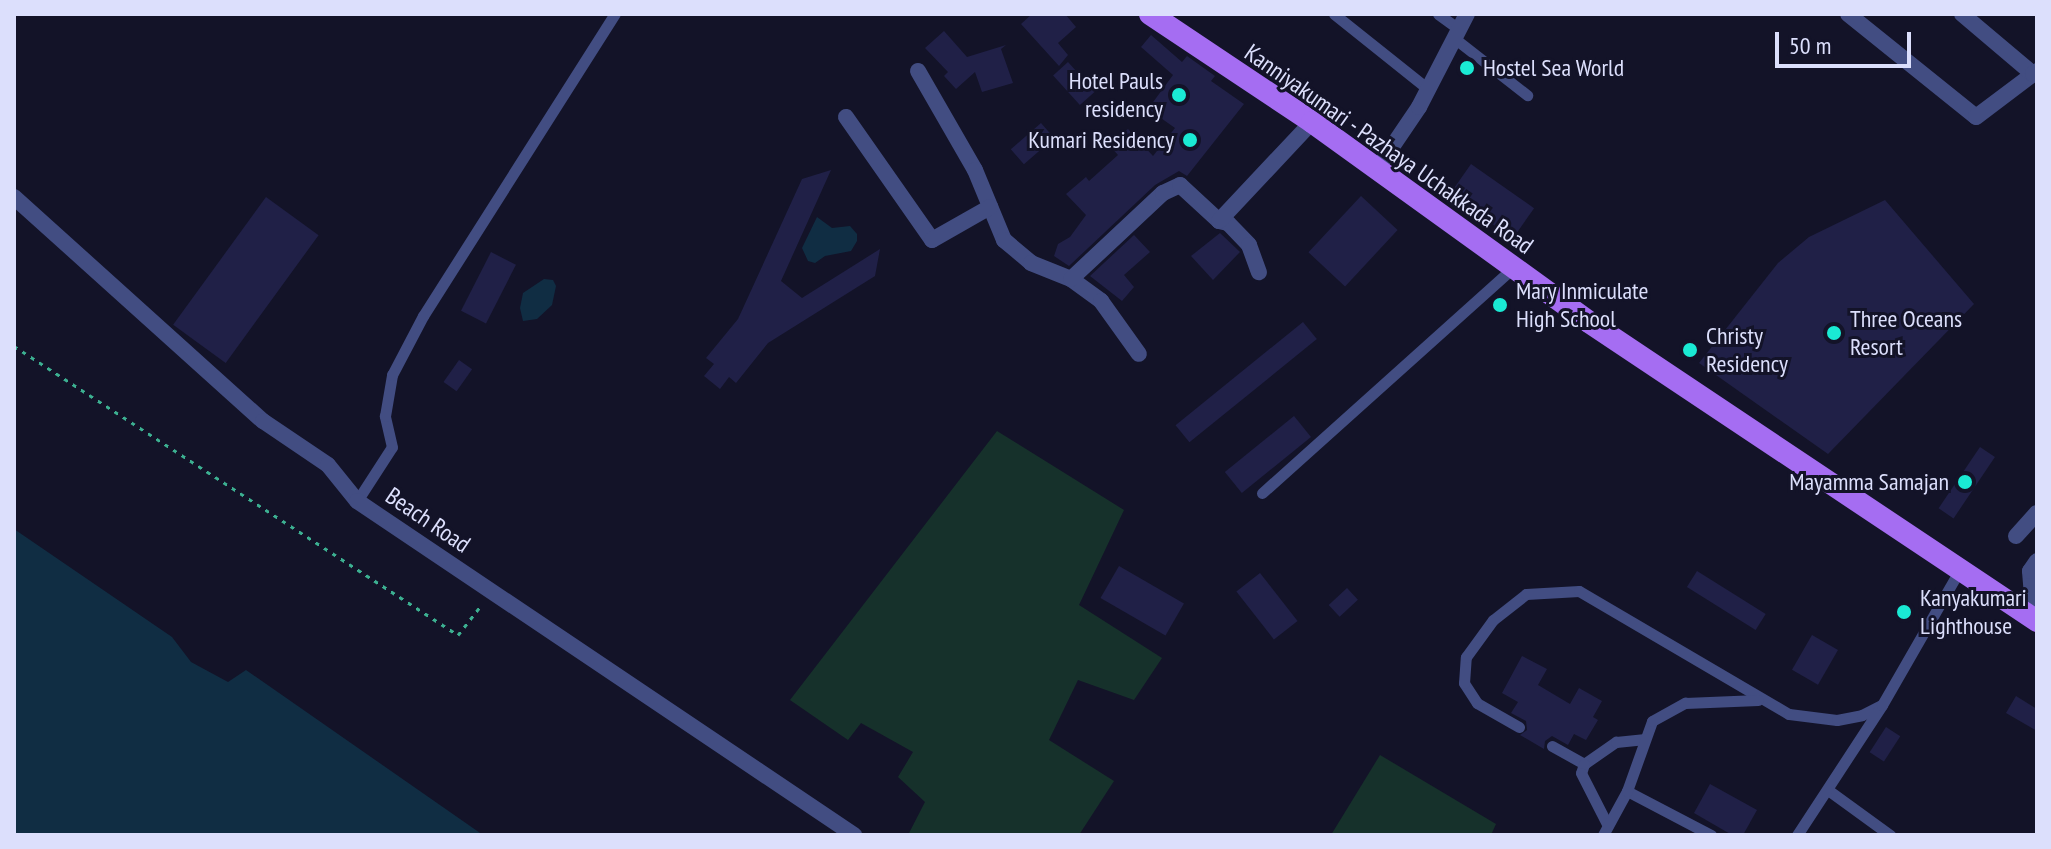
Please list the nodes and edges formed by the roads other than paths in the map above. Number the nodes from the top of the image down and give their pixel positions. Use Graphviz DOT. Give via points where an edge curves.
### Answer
graph roads {
  1 [pos="615,14"];
  2 [pos="1334,14"];
  3 [pos="1438,14"];
  4 [pos="1848,14"];
  5 [pos="1962,14"];
  6 [pos="1158,16"];
  7 [pos="1460,27"];
  8 [pos="918,71"];
  9 [pos="2035,72"];
  10 [pos="1428,89"];
  11 [pos="1527,95"];
  12 [pos="846,117"];
  13 [pos="1312,122"];
  14 [pos="1377,169"];
  15 [pos="14,197"];
  16 [pos="990,207"];
  17 [pos="1219,221"];
  18 [pos="1512,269"];
  19 [pos="1259,272"];
  20 [pos="1071,279"];
  21 [pos="1139,354"];
  22 [pos="1262,493"];
  23 [pos="357,501"];
  24 [pos="2037,513"];
  25 [pos="2016,536"];
  26 [pos="2037,561"];
  27 [pos="1959,571"];
  28 [pos="2036,621"];
  29 [pos="1760,700"];
  30 [pos="1882,705"];
  31 [pos="1519,727"];
  32 [pos="1643,739"];
  33 [pos="1552,746"];
  34 [pos="1584,764"];
  35 [pos="1828,790"];
  36 [pos="1627,791"];
  37 [pos="1606,830"];
  38 [pos="854,835"];
  39 [pos="1711,835"];
  40 [pos="1797,835"];
  41 [pos="1890,835"];
  1 -- 23 [label="lane" via="423,316 392,375 385,416 392,447"];
  2 -- 10 [label="lane"];
  3 -- 7 [label="lane"];
  4 -- 9 [label="street" via="1976,117"];
  5 -- 9 [label="street"];
  6 -- 13 [label="main road, Kanniyakumari - Pazhaya Uchakkada Road"];
  7 -- 10 [label="street"];
  7 -- 11 [label="lane"];
  8 -- 16 [label="street" via="975,170"];
  10 -- 14 [label="street"];
  12 -- 16 [label="street" via="932,240"];
  13 -- 14 [label="main road, Kanniyakumari - Pazhaya Uchakkada Road"];
  13 -- 17 [label="street"];
  14 -- 18 [label="main road, Kanniyakumari - Pazhaya Uchakkada Road"];
  15 -- 23 [label="street, Beach Road" via="263,421 328,465"];
  16 -- 20 [label="street" via="1004,240 1031,263"];
  17 -- 19 [label="street" via="1228,223 1249,245"];
  17 -- 20 [label="street" via="1180,185 1163,193"];
  18 -- 22 [label="lane"];
  18 -- 27 [label="main road, Kanniyakumari - Pazhaya Uchakkada Road"];
  20 -- 21 [label="street" via="1101,301"];
  23 -- 38 [label="street, Beach Road"];
  24 -- 25 [label="street"];
  26 -- 28 [label="street" via="2030,571"];
  27 -- 28 [label="main road, Kanniyakumari - Pazhaya Uchakkada Road"];
  27 -- 30 [label="lane"];
  29 -- 30 [label="lane" via="1789,714 1837,720"];
  29 -- 31 [label="lane" via="1579,591 1526,594 1493,620 1466,657 1464,683 1477,703"];
  29 -- 32 [label="lane" via="1685,703 1652,721"];
  30 -- 35 [label="lane"];
  32 -- 34 [label="lane" via="1616,742"];
  32 -- 36 [label="lane"];
  33 -- 34 [label="lane"];
  34 -- 37 [label="lane" via="1581,773"];
  35 -- 40 [label="lane"];
  35 -- 41 [label="lane"];
  36 -- 37 [label="lane"];
  36 -- 39 [label="lane"];
}
